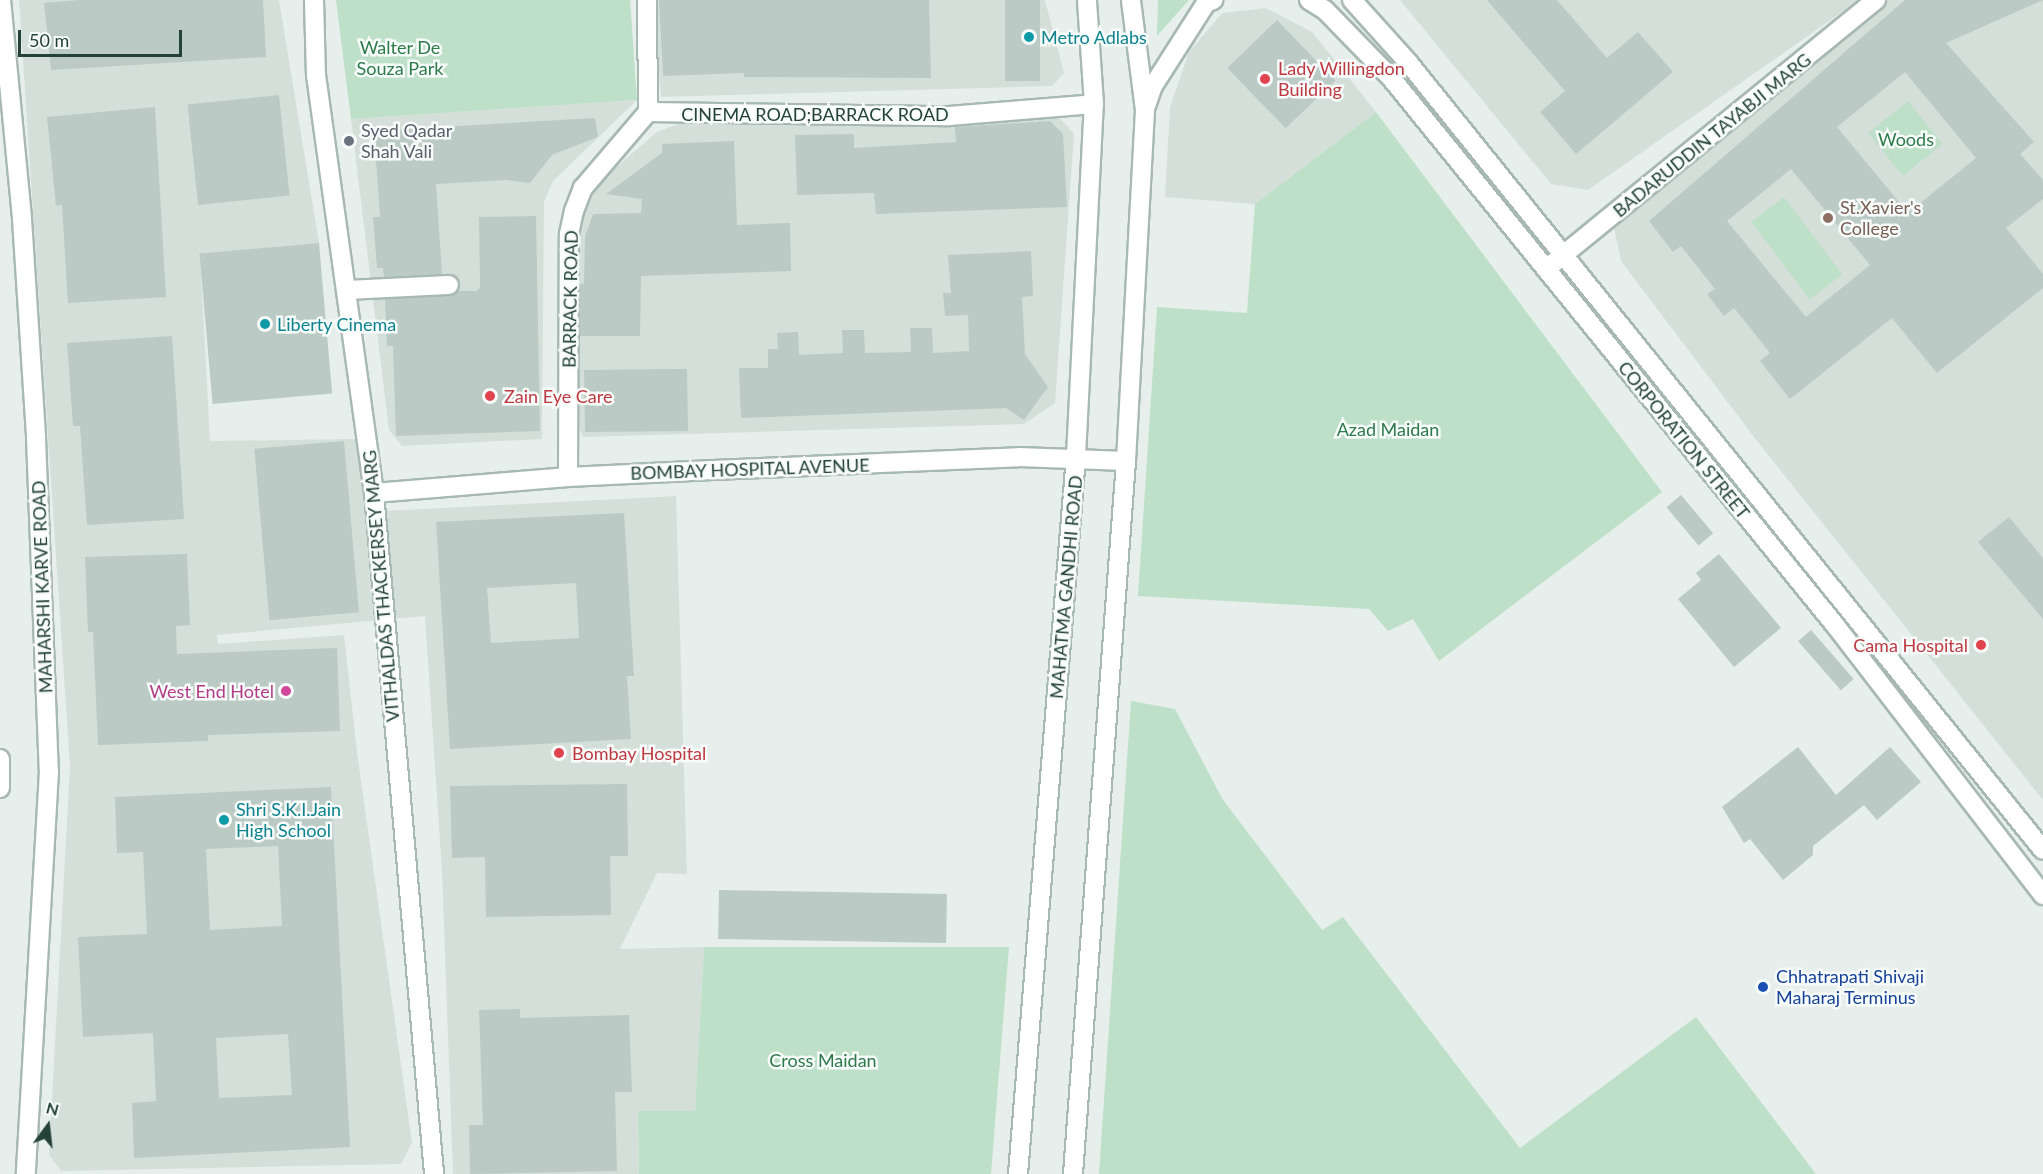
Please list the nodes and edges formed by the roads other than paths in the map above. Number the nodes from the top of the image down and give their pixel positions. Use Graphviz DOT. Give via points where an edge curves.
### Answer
graph roads {
  1 [pos="1,0"];
  2 [pos="314,0"];
  3 [pos="648,0"];
  4 [pos="1087,0"];
  5 [pos="1131,0"];
  6 [pos="1213,0"];
  7 [pos="1309,0"];
  8 [pos="1352,0"];
  9 [pos="1876,0"];
  10 [pos="1094,104"];
  11 [pos="1145,110"];
  12 [pos="648,112"];
  13 [pos="1564,255"];
  14 [pos="1546,270"];
  15 [pos="449,285"];
  16 [pos="346,290"];
  17 [pos="1077,456"];
  18 [pos="1126,461"];
  19 [pos="568,477"];
  20 [pos="374,493"];
  21 [pos="0,759"];
  22 [pos="0,788"];
  23 [pos="2043,850"];
  24 [pos="2043,895"];
  25 [pos="26,1174"];
  26 [pos="434,1174"];
  27 [pos="1018,1174"];
  28 [pos="1073,1174"];
  1 -- 25 [label="main road, MAHARSHI KARVE ROAD" via="22,219 36,438 49,771"];
  2 -- 16 [label="main road, VITHALDAS THACKERSEY MARG" via="316,75"];
  3 -- 12 [label="main road"];
  4 -- 10 [label="main road, MAHATMA GANDHI ROAD"];
  5 -- 11 [label="main road"];
  6 -- 11 [label="main road" via="1206,3 1153,86"];
  7 -- 14 [label="main road, CORPORATION STREET" via="1326,10 1392,79"];
  8 -- 13 [label="main road, CORPORATION STREET" via="1407,61"];
  9 -- 13 [label="main road, BADARUDDIN TAYABJI MARG"];
  10 -- 12 [label="main road, CINEMA ROAD;BARRACK ROAD" via="949,116 774,117"];
  10 -- 17 [label="main road, MAHATMA GANDHI ROAD"];
  11 -- 18 [label="main road"];
  12 -- 19 [label="main road, BARRACK ROAD" via="583,188 574,211 569,234"];
  13 -- 14 [label="main road, BADARUDDIN TAYABJI MARG"];
  13 -- 23 [label="main road, CORPORATION STREET"];
  14 -- 24 [label="main road, CORPORATION STREET" via="1864,661"];
  15 -- 16 [label="main road"];
  16 -- 20 [label="main road, VITHALDAS THACKERSEY MARG"];
  17 -- 18 [label="main road, BOMBAY HOSPITAL AVENUE"];
  17 -- 19 [label="main road, BOMBAY HOSPITAL AVENUE"];
  17 -- 27 [label="main road, MAHATMA GANDHI ROAD"];
  18 -- 28 [label="main road"];
  19 -- 20 [label="main road, BOMBAY HOSPITAL AVENUE"];
  20 -- 26 [label="main road, VITHALDAS THACKERSEY MARG"];
  21 -- 22 [label="main road"];
}
